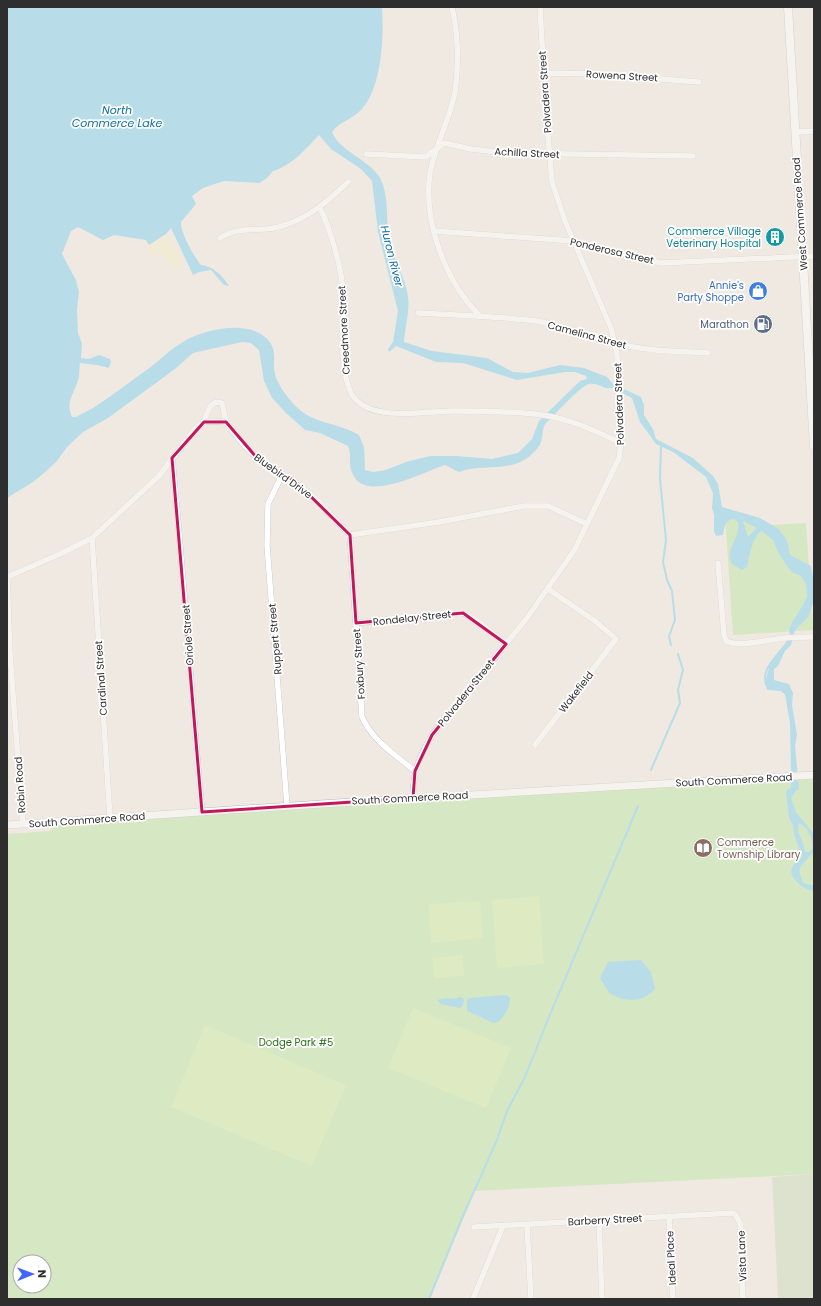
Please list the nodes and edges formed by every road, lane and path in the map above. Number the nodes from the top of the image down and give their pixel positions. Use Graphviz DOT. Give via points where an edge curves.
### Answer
graph roads {
  1 [pos="452,7"];
  2 [pos="540,7"];
  3 [pos="788,7"];
  4 [pos="544,73"];
  5 [pos="699,82"];
  6 [pos="814,131"];
  7 [pos="795,132"];
  8 [pos="435,150"];
  9 [pos="366,154"];
  10 [pos="549,154"];
  11 [pos="693,156"];
  12 [pos="348,182"];
  13 [pos="320,208"];
  14 [pos="434,231"];
  15 [pos="220,238"];
  16 [pos="573,241"];
  17 [pos="814,256"];
  18 [pos="804,257"];
  19 [pos="418,313"];
  20 [pos="479,315"];
  21 [pos="614,343"];
  22 [pos="708,353"];
  23 [pos="812,386"];
  24 [pos="204,422"];
  25 [pos="226,422"];
  26 [pos="621,443"];
  27 [pos="814,446"];
  28 [pos="172,458"];
  29 [pos="282,475"];
  30 [pos="587,524"];
  31 [pos="350,535"];
  32 [pos="92,538"];
  33 [pos="718,563"];
  34 [pos="7,577"];
  35 [pos="548,589"];
  36 [pos="356,623"];
  37 [pos="814,637"];
  38 [pos="506,644"];
  39 [pos="535,745"];
  40 [pos="415,771"];
  41 [pos="814,775"];
  42 [pos="413,798"];
  43 [pos="287,806"];
  44 [pos="202,812"];
  45 [pos="110,818"];
  46 [pos="23,824"];
  47 [pos="7,825"];
  48 [pos="735,1214"];
  49 [pos="669,1216"];
  50 [pos="599,1221"];
  51 [pos="527,1225"];
  52 [pos="503,1226"];
  53 [pos="474,1228"];
  54 [pos="473,1299"];
  55 [pos="531,1299"];
  56 [pos="602,1299"];
  57 [pos="674,1299"];
  58 [pos="744,1299"];
  1 -- 8 [label="street" via="458,53 455,92"];
  2 -- 4 [label="street, Polvadera Street"];
  3 -- 7 [label="main road, West Commerce Road"];
  4 -- 5 [label="street, Rowena Street" via="602,74"];
  4 -- 10 [label="street, Polvadera Street"];
  6 -- 7 [label="street"];
  7 -- 18 [label="main road, West Commerce Road"];
  8 -- 9 [label="street, Achilla Street" via="426,157"];
  8 -- 10 [label="street, Achilla Street" via="444,143 471,149"];
  8 -- 14 [label="street" via="430,174 430,212"];
  10 -- 11 [label="street, Achilla Street"];
  10 -- 16 [label="street, Polvadera Street" via="552,182"];
  12 -- 13 [label="street"];
  13 -- 15 [label="street" via="281,227 238,230"];
  13 -- 26 [label="street, Creedmore Street" via="325,218 343,292 345,372 349,390 360,404 396,414 454,411 559,418 576,422"];
  14 -- 16 [label="street, Ponderosa Street"];
  14 -- 20 [label="street" via="446,268 460,294"];
  16 -- 18 [label="street, Ponderosa Street" via="661,263"];
  16 -- 21 [label="street, Polvadera Street" via="611,328"];
  17 -- 18 [label="street, Ponderosa Street"];
  18 -- 23 [label="main road, West Commerce Road"];
  19 -- 20 [label="street, Camelina Street"];
  20 -- 21 [label="street, Camelina Street" via="537,322 574,330"];
  21 -- 22 [label="street, Camelina Street" via="641,349"];
  21 -- 26 [label="street, Polvadera Street"];
  23 -- 27 [label="main road, West Commerce Road"];
  24 -- 25 [label="street"];
  24 -- 25 [label="street" via="211,406 218,401 224,406"];
  24 -- 28 [label="street" via="195,429"];
  25 -- 29 [label="street, Bluebird Drive" via="257,458"];
  26 -- 30 [label="street, Polvadera Street" via="619,458"];
  28 -- 32 [label="street" via="159,476"];
  28 -- 44 [label="street, Oriole Street"];
  29 -- 31 [label="street, Bluebird Drive" via="296,482 315,498"];
  29 -- 43 [label="street, Ruppert Street" via="268,504 267,545"];
  30 -- 31 [label="street" via="548,506 524,506"];
  30 -- 35 [label="street, Polvadera Street" via="575,549"];
  31 -- 36 [label="street, Foxbury Street"];
  32 -- 34 [label="street"];
  32 -- 45 [label="street, Cardinal Street"];
  33 -- 37 [label="street" via="726,641 747,643"];
  34 -- 46 [label="street, Robin Road"];
  35 -- 38 [label="street, Polvadera Street"];
  35 -- 39 [label="street, Wakefield" via="595,621 616,639"];
  36 -- 38 [label="street, Rondelay Street" via="463,613"];
  36 -- 40 [label="street, Foxbury Street" via="362,716 368,729 390,752"];
  38 -- 40 [label="street, Polvadera Street" via="432,735"];
  40 -- 42 [label="street, Polvadera Street"];
  41 -- 42 [label="street, South Commerce Road"];
  42 -- 43 [label="street, South Commerce Road"];
  43 -- 44 [label="street, South Commerce Road"];
  44 -- 45 [label="street, South Commerce Road"];
  45 -- 46 [label="street, South Commerce Road"];
  46 -- 47 [label="street, South Commerce Road"];
  48 -- 49 [label="street, Barberry Street"];
  48 -- 58 [label="street, Vista Lane" via="740,1223"];
  49 -- 50 [label="street, Barberry Street"];
  49 -- 57 [label="street, Ideal Place"];
  50 -- 51 [label="street, Barberry Street"];
  50 -- 56 [label="street"];
  51 -- 52 [label="street, Barberry Street"];
  51 -- 55 [label="street"];
  52 -- 53 [label="street, Barberry Street"];
  52 -- 54 [label="street"];
}
